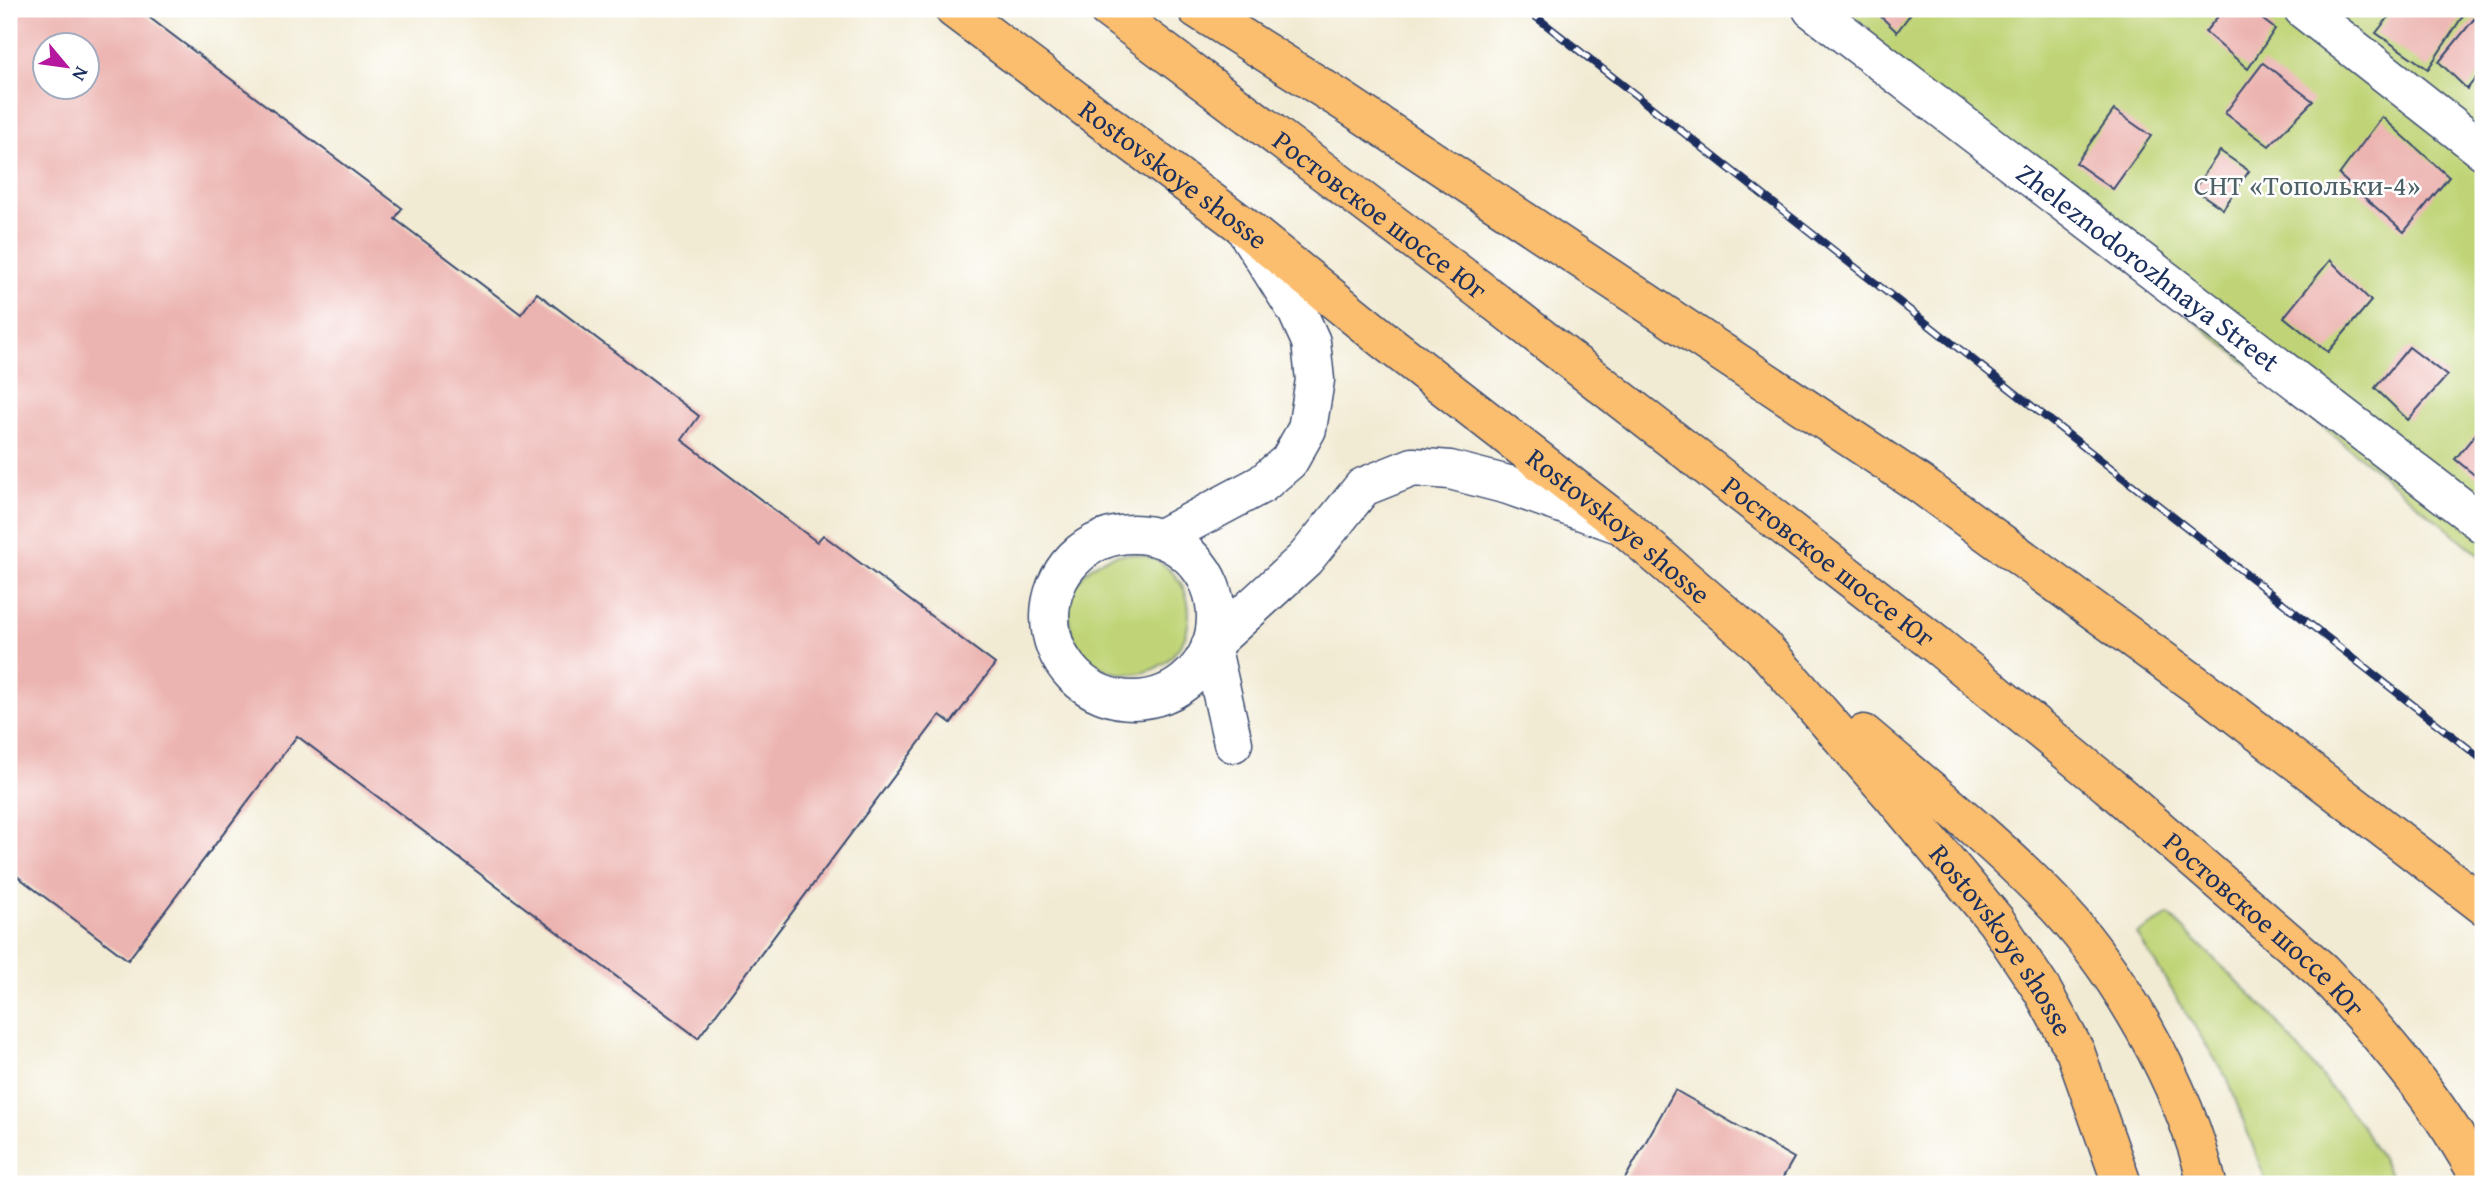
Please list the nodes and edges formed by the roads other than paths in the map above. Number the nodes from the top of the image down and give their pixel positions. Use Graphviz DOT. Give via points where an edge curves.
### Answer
graph roads {
  1 [pos="954,9"];
  2 [pos="1108,9"];
  3 [pos="1197,9"];
  4 [pos="1812,9"];
  5 [pos="2303,9"];
  6 [pos="2483,150"];
  7 [pos="1242,225"];
  8 [pos="2483,524"];
  9 [pos="1623,526"];
  10 [pos="1161,538"];
  11 [pos="1211,645"];
  12 [pos="1762,646"];
  13 [pos="1233,743"];
  14 [pos="2483,905"];
  15 [pos="2122,1184"];
  16 [pos="2207,1184"];
  17 [pos="2483,1184"];
  1 -- 7 [label="main road, Rostovskoye shosse"];
  2 -- 17 [label="main road, Ростовское шоссе Юг" via="1462,276 1938,646 2108,785 2330,979 2435,1104"];
  3 -- 14 [label="main road" via="1355,108 1920,484 2213,697"];
  4 -- 8 [label="street, Zheleznodorozhnaya Street"];
  5 -- 6 [label="street"];
  7 -- 9 [label="main road, Rostovskoye shosse"];
  7 -- 10 [label="street" via="1297,311 1311,342 1315,380 1307,429 1289,461 1262,484"];
  9 -- 11 [label="street" via="1508,485 1450,470 1413,467 1363,487 1306,559"];
  9 -- 12 [label="main road, Rostovskoye shosse"];
  10 -- 11 [label="street" via="1184,551 1202,570 1213,594 1216,619"];
  10 -- 11 [label="street" via="1139,533 1115,535 1073,558 1051,601 1055,648 1084,685 1125,700 1147,699 1186,680"];
  11 -- 13 [label="street"];
  12 -- 15 [label="main road, Rostovskoye shosse" via="1996,921 2075,1051"];
  12 -- 16 [label="main road" via="1979,832 2046,895 2091,948 2145,1030 2180,1103"];
}
